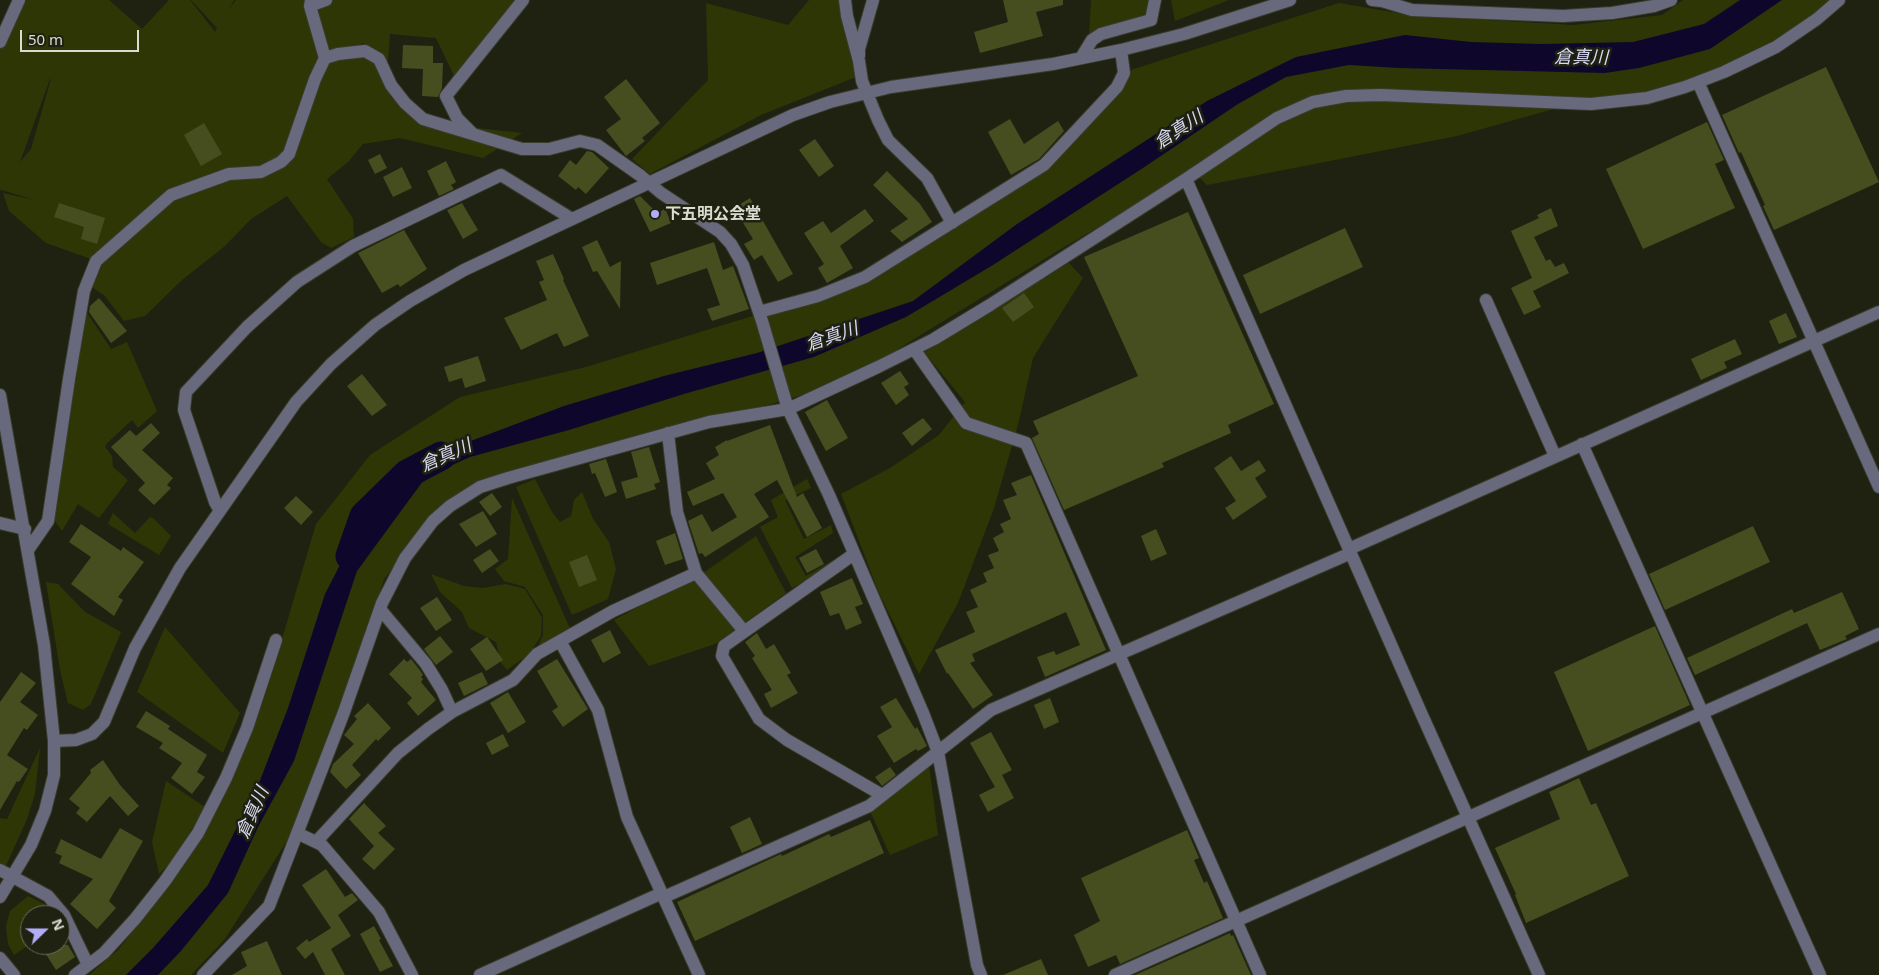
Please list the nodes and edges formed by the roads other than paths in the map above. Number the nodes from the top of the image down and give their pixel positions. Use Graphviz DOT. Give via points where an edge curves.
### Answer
graph roads {
  1 [pos="19,0"];
  2 [pos="326,0"];
  3 [pos="523,0"];
  4 [pos="845,0"];
  5 [pos="873,0"];
  6 [pos="1155,0"];
  7 [pos="1290,0"];
  8 [pos="1372,0"];
  9 [pos="1671,0"];
  10 [pos="1840,0"];
  11 [pos="310,3"];
  12 [pos="0,42"];
  13 [pos="1121,50"];
  14 [pos="325,58"];
  15 [pos="1081,58"];
  16 [pos="859,61"];
  17 [pos="1698,82"];
  18 [pos="866,92"];
  19 [pos="474,134"];
  20 [pos="1186,180"];
  21 [pos="649,183"];
  22 [pos="572,219"];
  23 [pos="952,224"];
  24 [pos="1486,300"];
  25 [pos="1879,312"];
  26 [pos="761,317"];
  27 [pos="1814,341"];
  28 [pos="914,349"];
  29 [pos="0,394"];
  30 [pos="788,409"];
  31 [pos="668,434"];
  32 [pos="1582,444"];
  33 [pos="1555,456"];
  34 [pos="1879,487"];
  35 [pos="220,511"];
  36 [pos="0,523"];
  37 [pos="24,529"];
  38 [pos="28,550"];
  39 [pos="1350,551"];
  40 [pos="854,554"];
  41 [pos="696,573"];
  42 [pos="380,609"];
  43 [pos="744,631"];
  44 [pos="1879,634"];
  45 [pos="276,640"];
  46 [pos="560,641"];
  47 [pos="1118,655"];
  48 [pos="452,712"];
  49 [pos="1702,712"];
  50 [pos="54,741"];
  51 [pos="938,752"];
  52 [pos="882,795"];
  53 [pos="1468,817"];
  54 [pos="297,833"];
  55 [pos="316,842"];
  56 [pos="0,870"];
  57 [pos="14,876"];
  58 [pos="663,895"];
  59 [pos="0,897"];
  60 [pos="1236,921"];
  61 [pos="0,958"];
  62 [pos="88,965"];
  63 [pos="14,975"];
  64 [pos="75,975"];
  65 [pos="203,975"];
  66 [pos="412,975"];
  67 [pos="480,975"];
  68 [pos="699,975"];
  69 [pos="981,975"];
  70 [pos="1115,975"];
  71 [pos="1260,975"];
  72 [pos="1540,975"];
  73 [pos="1820,975"];
  1 -- 12 [label="street"];
  2 -- 11 [label="street"];
  3 -- 19 [label="street" via="446,96 457,118"];
  4 -- 16 [label="street" via="846,16"];
  5 -- 16 [label="street" via="859,49"];
  6 -- 15 [label="street" via="1151,20 1101,34 1092,40"];
  7 -- 13 [label="street" via="1184,34"];
  8 -- 9 [label="street" via="1412,10 1563,16 1612,13"];
  10 -- 17 [label="street" via="1776,48"];
  11 -- 14 [label="street"];
  13 -- 15 [label="street"];
  13 -- 23 [label="street" via="1124,73 1118,86 1044,165"];
  14 -- 19 [label="street" via="365,51 379,59 391,85 423,119"];
  14 -- 38 [label="street" via="289,154 281,162 262,172 229,174 170,195 96,261 84,291 48,521"];
  15 -- 18 [label="street"];
  16 -- 18 [label="street"];
  17 -- 20 [label="street" via="1647,98 1591,104 1381,96 1346,96 1312,102 1277,118"];
  17 -- 27 [label="street"];
  18 -- 21 [label="street" via="793,114"];
  18 -- 23 [label="street" via="888,140 927,178"];
  19 -- 21 [label="street" via="522,149 549,149 580,141 597,145"];
  20 -- 28 [label="street" via="990,305"];
  20 -- 39 [label="street"];
  21 -- 22 [label="street"];
  21 -- 26 [label="street" via="720,232 731,244 744,265"];
  22 -- 35 [label="street" via="464,270 375,325 331,364 296,402"];
  22 -- 35 [label="street" via="500,175 353,246 297,282 247,327 186,392 184,410"];
  23 -- 26 [label="street" via="865,277"];
  24 -- 33 [label="street"];
  25 -- 27 [label="street"];
  26 -- 30 [label="street"];
  27 -- 32 [label="street"];
  27 -- 34 [label="street"];
  28 -- 30 [label="street"];
  28 -- 47 [label="street" via="966,423 1026,443"];
  29 -- 37 [label="street"];
  30 -- 31 [label="street" via="709,422"];
  30 -- 40 [label="street"];
  31 -- 41 [label="street" via="677,512"];
  31 -- 42 [label="street" via="480,487 432,521 404,558"];
  32 -- 33 [label="street"];
  32 -- 49 [label="street"];
  33 -- 39 [label="street"];
  35 -- 50 [label="street" via="180,568 135,648 104,722 92,734 76,740"];
  36 -- 37 [label="street"];
  37 -- 38 [label="street"];
  38 -- 50 [label="street" via="44,645"];
  39 -- 47 [label="street"];
  39 -- 53 [label="street"];
  40 -- 43 [label="street"];
  40 -- 51 [label="street"];
  41 -- 43 [label="street"];
  41 -- 46 [label="street" via="614,610"];
  42 -- 48 [label="street" via="426,664"];
  42 -- 54 [label="street"];
  43 -- 52 [label="street" via="724,646 722,656 759,719 787,740"];
  44 -- 49 [label="street"];
  45 -- 62 [label="street" via="247,728 198,833 136,919"];
  46 -- 48 [label="street" via="538,654 513,680"];
  46 -- 58 [label="street" via="598,710 627,817"];
  47 -- 51 [label="street" via="991,710"];
  47 -- 60 [label="street"];
  48 -- 55 [label="street" via="398,753"];
  49 -- 53 [label="street"];
  49 -- 73 [label="street"];
  50 -- 57 [label="street" via="54,775 45,811"];
  51 -- 52 [label="street"];
  51 -- 69 [label="street"];
  52 -- 58 [label="street" via="869,806"];
  53 -- 60 [label="street"];
  53 -- 72 [label="street"];
  54 -- 55 [label="street"];
  54 -- 65 [label="street" via="269,906"];
  55 -- 66 [label="street" via="379,912"];
  56 -- 57 [label="street"];
  57 -- 59 [label="street"];
  57 -- 62 [label="street" via="48,896 64,916"];
  58 -- 67 [label="street"];
  58 -- 68 [label="street"];
  60 -- 70 [label="street"];
  60 -- 71 [label="street"];
  61 -- 63 [label="street"];
  62 -- 64 [label="street"];
}
